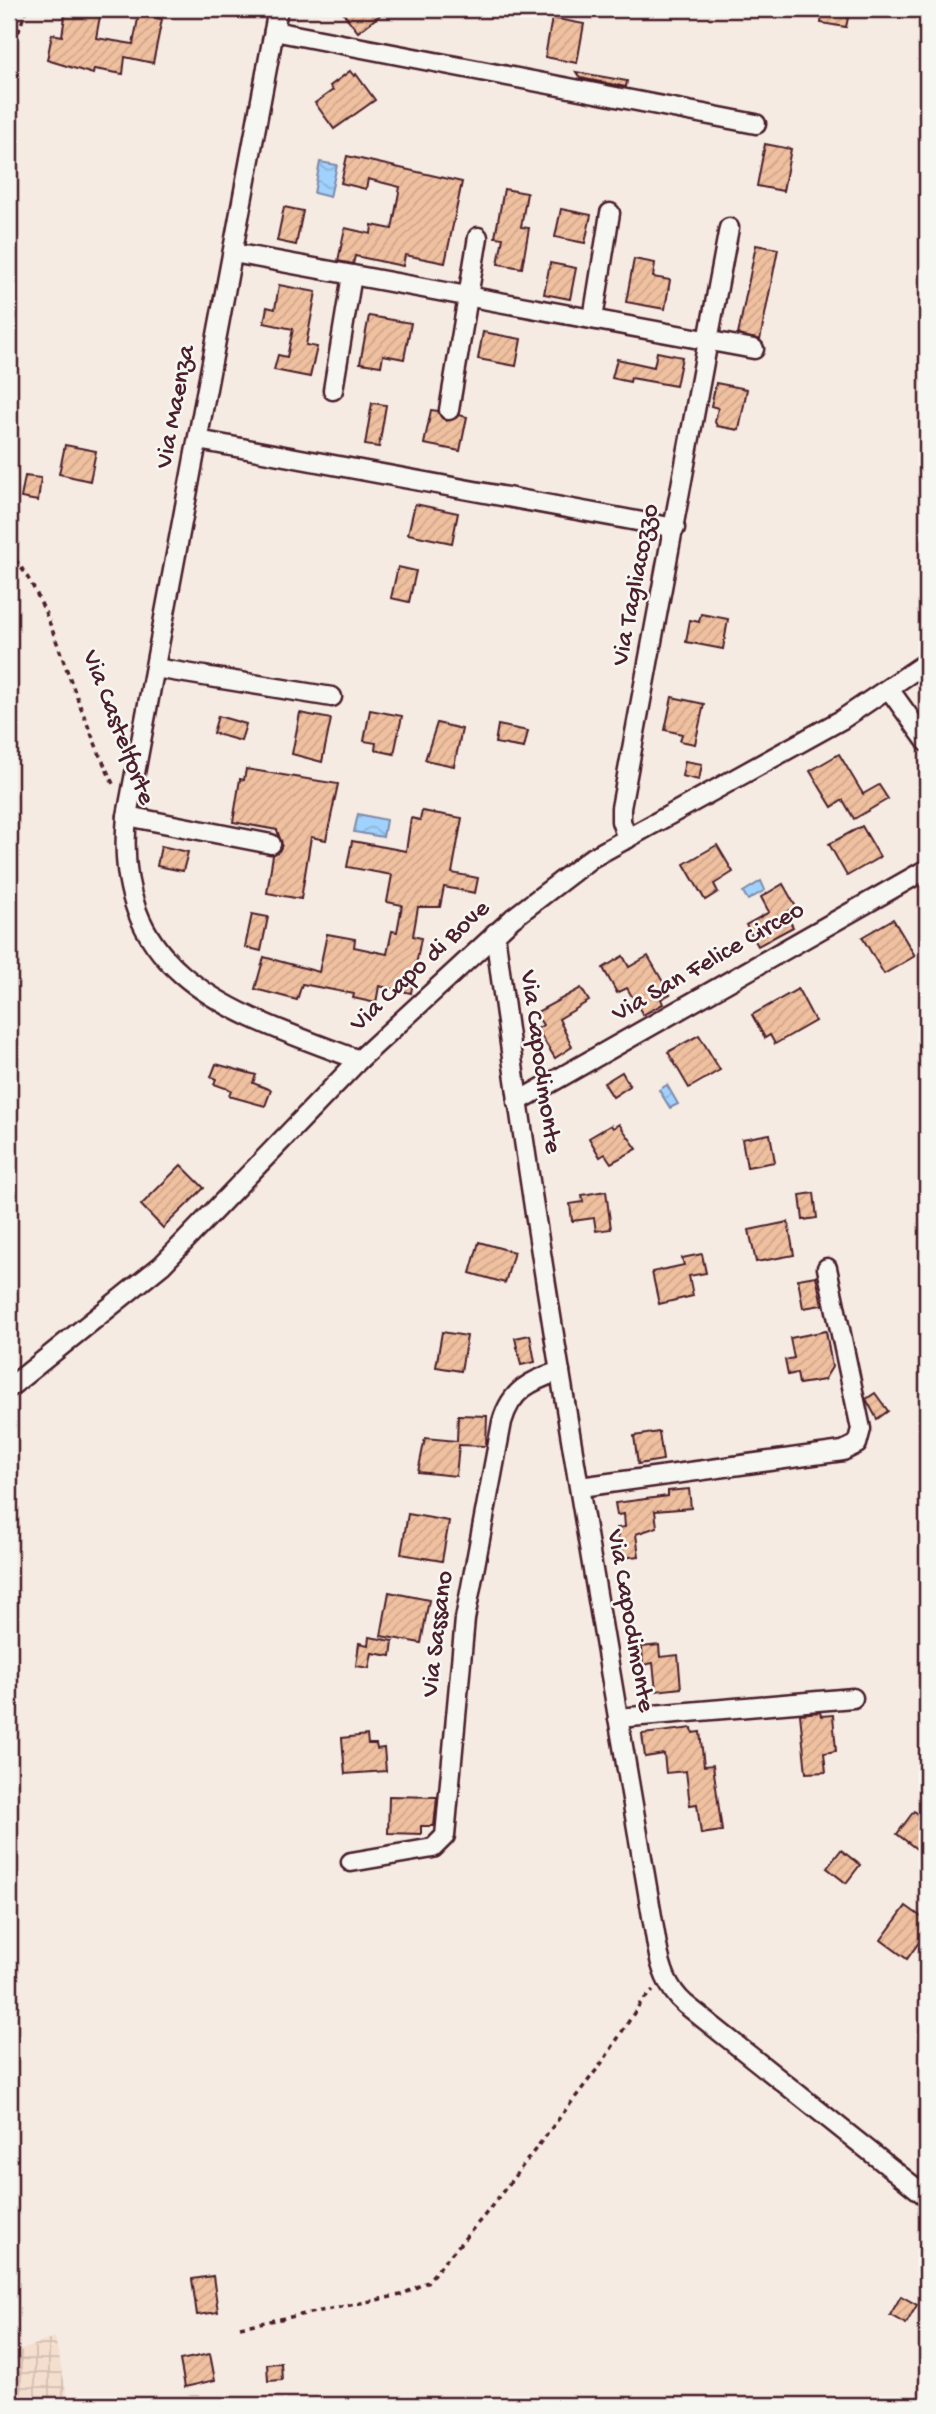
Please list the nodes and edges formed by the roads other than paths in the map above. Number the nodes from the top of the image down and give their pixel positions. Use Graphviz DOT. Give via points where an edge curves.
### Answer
graph roads {
  1 [pos="278,9"];
  2 [pos="274,31"];
  3 [pos="756,124"];
  4 [pos="610,213"];
  5 [pos="729,229"];
  6 [pos="478,237"];
  7 [pos="233,253"];
  8 [pos="352,275"];
  9 [pos="468,296"];
  10 [pos="593,319"];
  11 [pos="709,341"];
  12 [pos="754,349"];
  13 [pos="333,390"];
  14 [pos="449,410"];
  15 [pos="198,440"];
  16 [pos="674,528"];
  17 [pos="927,662"];
  18 [pos="155,668"];
  19 [pos="889,689"];
  20 [pos="332,697"];
  21 [pos="927,742"];
  22 [pos="127,816"];
  23 [pos="627,839"];
  24 [pos="271,844"];
  25 [pos="927,869"];
  26 [pos="495,933"];
  27 [pos="359,1060"];
  28 [pos="517,1102"];
  29 [pos="827,1268"];
  30 [pos="560,1371"];
  31 [pos="9,1388"];
  32 [pos="579,1487"];
  33 [pos="853,1698"];
  34 [pos="618,1717"];
  35 [pos="352,1862"];
  36 [pos="927,2197"];
  1 -- 2 [label="street, Via Maenza"];
  2 -- 3 [label="street"];
  2 -- 7 [label="street, Via Maenza"];
  4 -- 10 [label="street"];
  5 -- 11 [label="street, Via Tagliacozzo"];
  6 -- 9 [label="street"];
  7 -- 8 [label="street"];
  7 -- 15 [label="street, Via Maenza"];
  8 -- 9 [label="street"];
  8 -- 13 [label="street"];
  9 -- 10 [label="street"];
  9 -- 14 [label="street"];
  10 -- 11 [label="street"];
  11 -- 12 [label="street"];
  11 -- 16 [label="street, Via Tagliacozzo"];
  15 -- 16 [label="street"];
  15 -- 18 [label="street, Via Maenza"];
  16 -- 23 [label="street, Via Tagliacozzo" via="621,808"];
  17 -- 19 [label="street, Via Capo di Bove"];
  18 -- 20 [label="street"];
  18 -- 22 [label="street, Via Maenza"];
  19 -- 21 [label="street"];
  19 -- 23 [label="street, Via Capo di Bove" via="727,786"];
  22 -- 24 [label="street"];
  22 -- 27 [label="street, Via Castelforte" via="127,859 136,901 149,935 172,968 240,1013"];
  23 -- 26 [label="street, Via Capo di Bove" via="579,867"];
  25 -- 28 [label="street, Via San Felice Circeo"];
  26 -- 27 [label="street, Via Capo di Bove"];
  26 -- 28 [label="street, Via Capodimonte"];
  27 -- 31 [label="street, Via Capo di Bove" via="168,1259"];
  28 -- 30 [label="street, Via Capodimonte"];
  29 -- 32 [label="street" via="862,1429 857,1444 843,1451"];
  30 -- 32 [label="street, Via Capodimonte"];
  30 -- 35 [label="street, Via Sassano" via="519,1390 502,1422 466,1606 445,1836 433,1848"];
  32 -- 34 [label="street, Via Capodimonte"];
  33 -- 34 [label="street"];
  34 -- 36 [label="street, Via Capodimonte" via="667,1983 685,2004"];
}
